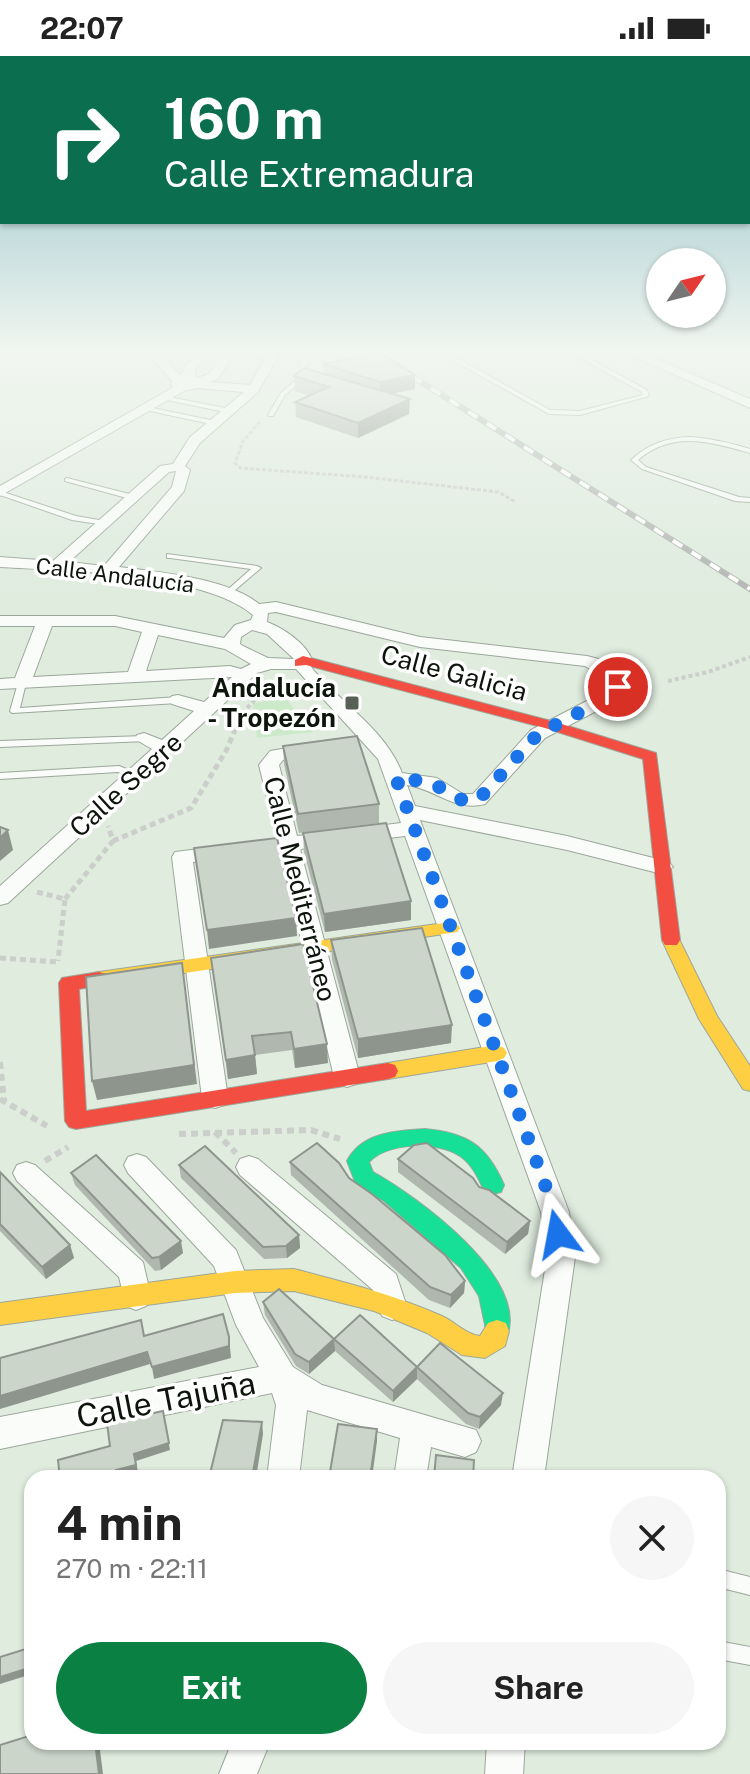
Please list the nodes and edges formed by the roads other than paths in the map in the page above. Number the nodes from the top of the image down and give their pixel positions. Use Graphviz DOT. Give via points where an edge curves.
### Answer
graph roads {
  1 [pos="111,433"];
  2 [pos="203,433"];
  3 [pos="750,451"];
  4 [pos="178,467"];
  5 [pos="67,480"];
  6 [pos="0,493"];
  7 [pos="134,498"];
  8 [pos="750,500"];
  9 [pos="105,523"];
  10 [pos="170,556"];
  11 [pos="0,562"];
  12 [pos="56,566"];
  13 [pos="108,571"];
  14 [pos="228,594"];
  15 [pos="259,617"];
  16 [pos="46,620"];
  17 [pos="0,621"];
  18 [pos="152,627"];
  19 [pos="231,645"];
  20 [pos="297,669"];
  21 [pos="245,672"];
  22 [pos="135,676"];
  23 [pos="22,683"];
  24 [pos="0,684"];
  25 [pos="178,700"];
  26 [pos="209,710"];
  27 [pos="550,725"];
  28 [pos="144,739"];
  29 [pos="377,743"];
  30 [pos="0,744"];
  31 [pos="167,748"];
  32 [pos="136,775"];
  33 [pos="0,776"];
  34 [pos="396,778"];
  35 [pos="412,819"];
  36 [pos="288,844"];
  37 [pos="662,867"];
  38 [pos="4,889"];
  39 [pos="451,928"];
  40 [pos="315,947"];
  41 [pos="196,964"];
  42 [pos="497,1053"];
  43 [pos="347,1077"];
  44 [pos="750,1083"];
  45 [pos="215,1098"];
  46 [pos="137,1165"];
  47 [pos="249,1167"];
  48 [pos="26,1173"];
  49 [pos="493,1185"];
  50 [pos="235,1282"];
  51 [pos="136,1297"];
  52 [pos="392,1307"];
  53 [pos="0,1314"];
  54 [pos="282,1377"];
  55 [pos="418,1427"];
  56 [pos="0,1433"];
  57 [pos="465,1441"];
  58 [pos="284,1470"];
  59 [pos="411,1470"];
  60 [pos="529,1470"];
  61 [pos="726,1580"];
  62 [pos="750,1586"];
  63 [pos="726,1652"];
  64 [pos="750,1656"];
  65 [pos="248,1750"];
  66 [pos="506,1750"];
  67 [pos="238,1774"];
  68 [pos="504,1774"];
  1 -- 6 [label="street"];
  2 -- 4 [label="street"];
  3 -- 8 [label="lane" via="690,438 667,441 634,460 644,468"];
  4 -- 7 [label="street" via="165,469"];
  4 -- 13 [label="street" via="183,470 179,488"];
  5 -- 7 [label="lane"];
  6 -- 9 [label="lane"];
  7 -- 9 [label="street"];
  9 -- 12 [label="street"];
  10 -- 14 [label="lane" via="257,568"];
  11 -- 12 [label="street, Calle Andalucía"];
  12 -- 13 [label="street, Calle Andalucía"];
  13 -- 14 [label="street, Calle Andalucía" via="189,582"];
  14 -- 15 [label="street, Calle Andalucía"];
  15 -- 19 [label="street" via="237,631"];
  15 -- 20 [label="street" via="301,654"];
  15 -- 27 [label="street" via="276,607 420,642 587,661 610,671 618,687 615,694"];
  16 -- 17 [label="street"];
  16 -- 18 [label="street"];
  16 -- 23 [label="street"];
  18 -- 19 [label="street"];
  18 -- 22 [label="street"];
  19 -- 21 [label="street"];
  20 -- 21 [label="street, Calle Segre"];
  20 -- 27 [label="street, Calle Galicia" via="337,669"];
  20 -- 29 [label="street"];
  21 -- 22 [label="street"];
  21 -- 26 [label="street, Calle Segre"];
  22 -- 23 [label="street"];
  23 -- 24 [label="street"];
  23 -- 25 [label="lane" via="15,711"];
  25 -- 26 [label="street"];
  26 -- 31 [label="street, Calle Segre"];
  27 -- 34 [label="street" via="478,800 464,801 430,782"];
  27 -- 37 [label="street, Calle Galicia" via="650,756"];
  28 -- 30 [label="lane"];
  28 -- 31 [label="street"];
  29 -- 34 [label="street"];
  29 -- 36 [label="street, Calle Mediterráneo" via="283,753 270,761"];
  31 -- 32 [label="street, Calle Segre"];
  32 -- 33 [label="lane" via="119,769"];
  32 -- 38 [label="street, Calle Segre"];
  34 -- 35 [label="street"];
  35 -- 36 [label="street"];
  35 -- 37 [label="street" via="567,843"];
  35 -- 39 [label="street"];
  36 -- 40 [label="street, Calle Mediterráneo"];
  36 -- 41 [label="street" via="182,857"];
  37 -- 44 [label="street" via="670,938 709,1019"];
  39 -- 40 [label="street"];
  39 -- 42 [label="street"];
  40 -- 41 [label="street"];
  40 -- 43 [label="street, Calle Mediterráneo"];
  41 -- 45 [label="street"];
  41 -- 45 [label="street" via="69,983 76,1121"];
  42 -- 43 [label="street"];
  42 -- 60 [label="street" via="555,1212 561,1257"];
  43 -- 45 [label="street"];
  46 -- 50 [label="street" via="226,1259"];
  47 -- 52 [label="street" via="386,1283"];
  48 -- 51 [label="street" via="133,1271"];
  49 -- 52 [label="street" via="488,1169 449,1139 427,1135 365,1149 358,1168 365,1180 380,1186 477,1268 492,1295 498,1332 485,1347 471,1347"];
  50 -- 51 [label="street"];
  50 -- 52 [label="street" via="294,1280"];
  50 -- 54 [label="street" via="251,1325"];
  51 -- 53 [label="street"];
  54 -- 55 [label="street, Calle Tajuña" via="315,1398"];
  54 -- 56 [label="street, Calle Tajuña"];
  54 -- 58 [label="street" via="292,1405"];
  55 -- 57 [label="street, Calle Tajuña"];
  55 -- 59 [label="street"];
  61 -- 62 [label="lane"];
  63 -- 64 [label="lane"];
  65 -- 67 [label="street"];
  66 -- 68 [label="street"];
}
